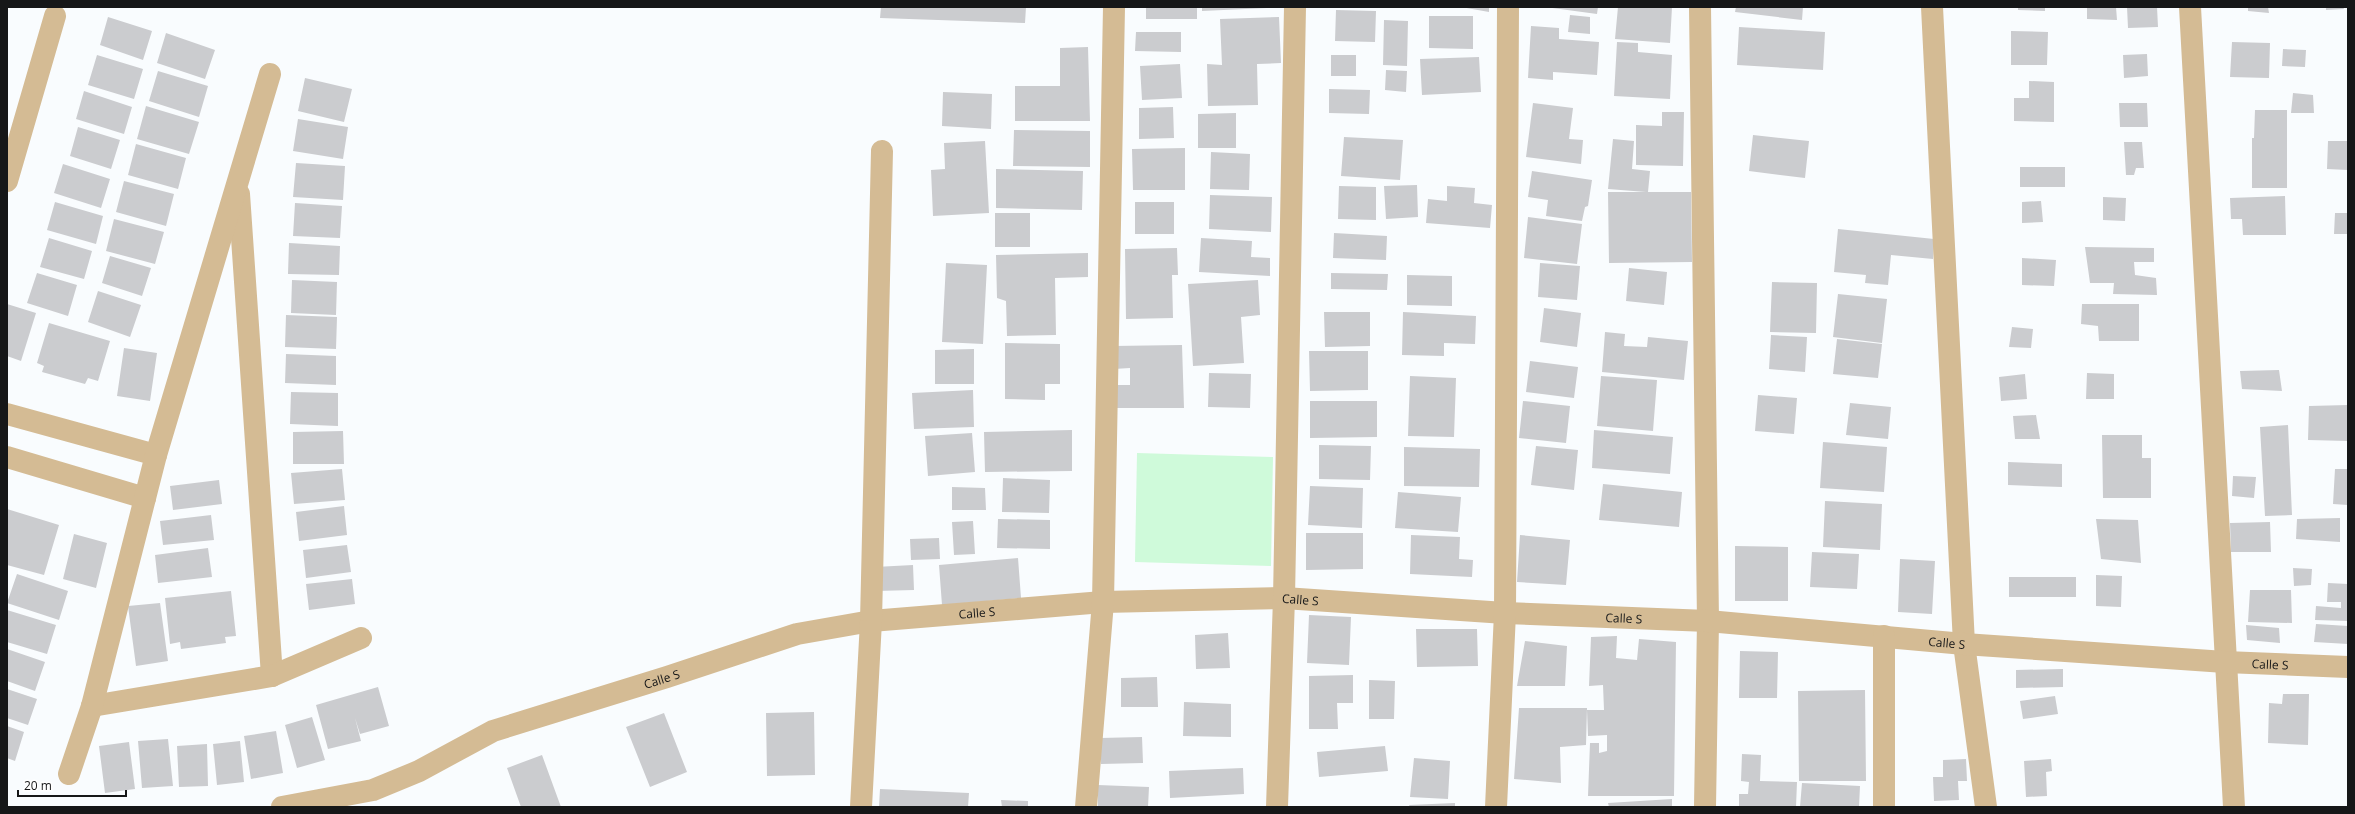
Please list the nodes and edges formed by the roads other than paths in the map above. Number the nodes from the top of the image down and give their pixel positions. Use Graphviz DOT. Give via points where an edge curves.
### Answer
graph roads {
  1 [pos="1114,7"];
  2 [pos="1295,7"];
  3 [pos="1508,7"];
  4 [pos="1700,7"];
  5 [pos="1932,7"];
  6 [pos="2190,7"];
  7 [pos="55,16"];
  8 [pos="270,74"];
  9 [pos="882,151"];
  10 [pos="238,180"];
  11 [pos="7,182"];
  12 [pos="7,414"];
  13 [pos="156,455"];
  14 [pos="7,457"];
  15 [pos="145,498"];
  16 [pos="1284,598"];
  17 [pos="1103,602"];
  18 [pos="1505,613"];
  19 [pos="870,621"];
  20 [pos="1708,621"];
  21 [pos="1884,636"];
  22 [pos="361,638"];
  23 [pos="1964,644"];
  24 [pos="2225,662"];
  25 [pos="2348,667"];
  26 [pos="272,676"];
  27 [pos="92,706"];
  28 [pos="69,774"];
  29 [pos="282,807"];
  30 [pos="861,807"];
  31 [pos="1086,807"];
  32 [pos="1277,807"];
  33 [pos="1496,807"];
  34 [pos="1705,807"];
  35 [pos="1884,807"];
  36 [pos="1986,807"];
  37 [pos="2234,807"];
  1 -- 17 [label="street"];
  2 -- 16 [label="street"];
  3 -- 18 [label="street"];
  4 -- 20 [label="street"];
  5 -- 23 [label="street"];
  6 -- 24 [label="street"];
  7 -- 11 [label="street"];
  8 -- 10 [label="street"];
  9 -- 19 [label="street"];
  10 -- 13 [label="street"];
  10 -- 26 [label="street"];
  12 -- 13 [label="street"];
  13 -- 15 [label="street"];
  14 -- 15 [label="street"];
  15 -- 27 [label="street"];
  16 -- 17 [label="street, Calle S"];
  16 -- 18 [label="street, Calle S"];
  16 -- 32 [label="street"];
  17 -- 19 [label="street, Calle S"];
  17 -- 31 [label="street"];
  18 -- 20 [label="street, Calle S"];
  18 -- 33 [label="street"];
  19 -- 29 [label="street, Calle S" via="797,634 493,731 419,771 373,790"];
  19 -- 30 [label="street"];
  20 -- 21 [label="street, Calle S"];
  20 -- 34 [label="street"];
  21 -- 23 [label="street, Calle S"];
  21 -- 35 [label="street"];
  22 -- 26 [label="street"];
  23 -- 24 [label="street, Calle S"];
  23 -- 36 [label="street"];
  24 -- 25 [label="street, Calle S"];
  24 -- 37 [label="street"];
  26 -- 27 [label="street"];
  27 -- 28 [label="street"];
}
